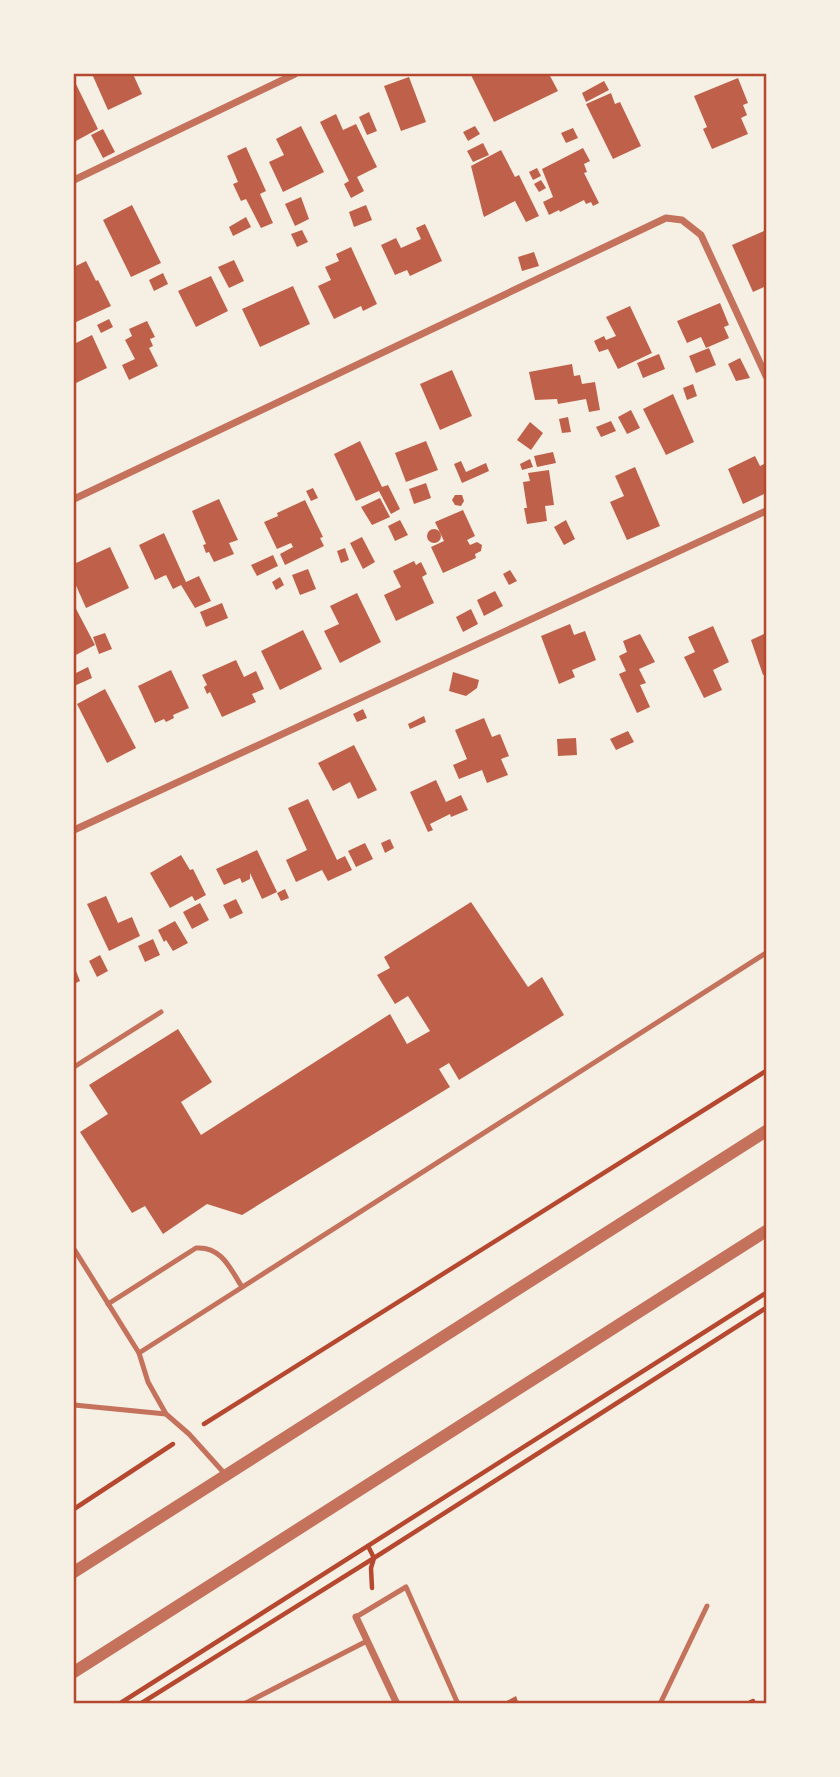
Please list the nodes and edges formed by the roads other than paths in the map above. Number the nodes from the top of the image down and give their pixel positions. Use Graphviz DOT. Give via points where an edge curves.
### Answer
graph roads {
  1 [pos="295,74"];
  2 [pos="74,180"];
  3 [pos="766,376"];
  4 [pos="74,499"];
  5 [pos="766,511"];
  6 [pos="74,830"];
  7 [pos="766,953"];
  8 [pos="161,1012"];
  9 [pos="74,1067"];
  10 [pos="766,1131"];
  11 [pos="766,1231"];
  12 [pos="74,1249"];
  13 [pos="242,1287"];
  14 [pos="108,1304"];
  15 [pos="139,1353"];
  16 [pos="74,1405"];
  17 [pos="166,1414"];
  18 [pos="225,1475"];
  19 [pos="74,1572"];
  20 [pos="707,1606"];
  21 [pos="356,1617"];
  22 [pos="367,1641"];
  23 [pos="74,1672"];
  24 [pos="244,1703"];
  25 [pos="397,1703"];
  26 [pos="458,1703"];
  27 [pos="660,1703"];
  1 -- 2 [label="street"];
  3 -- 4 [label="street" via="701,235 682,220 666,218"];
  5 -- 6 [label="street"];
  7 -- 13 [label="lane"];
  8 -- 9 [label="lane"];
  10 -- 18 [label="street"];
  11 -- 23 [label="street"];
  12 -- 14 [label="lane"];
  13 -- 14 [label="lane" via="216,1251 196,1248"];
  13 -- 15 [label="lane"];
  14 -- 15 [label="lane"];
  15 -- 17 [label="lane" via="148,1382"];
  16 -- 17 [label="lane"];
  17 -- 18 [label="lane"];
  18 -- 19 [label="street"];
  20 -- 27 [label="lane"];
  21 -- 22 [label="street"];
  21 -- 26 [label="lane" via="406,1587"];
  22 -- 24 [label="lane"];
  22 -- 25 [label="street"];
}
